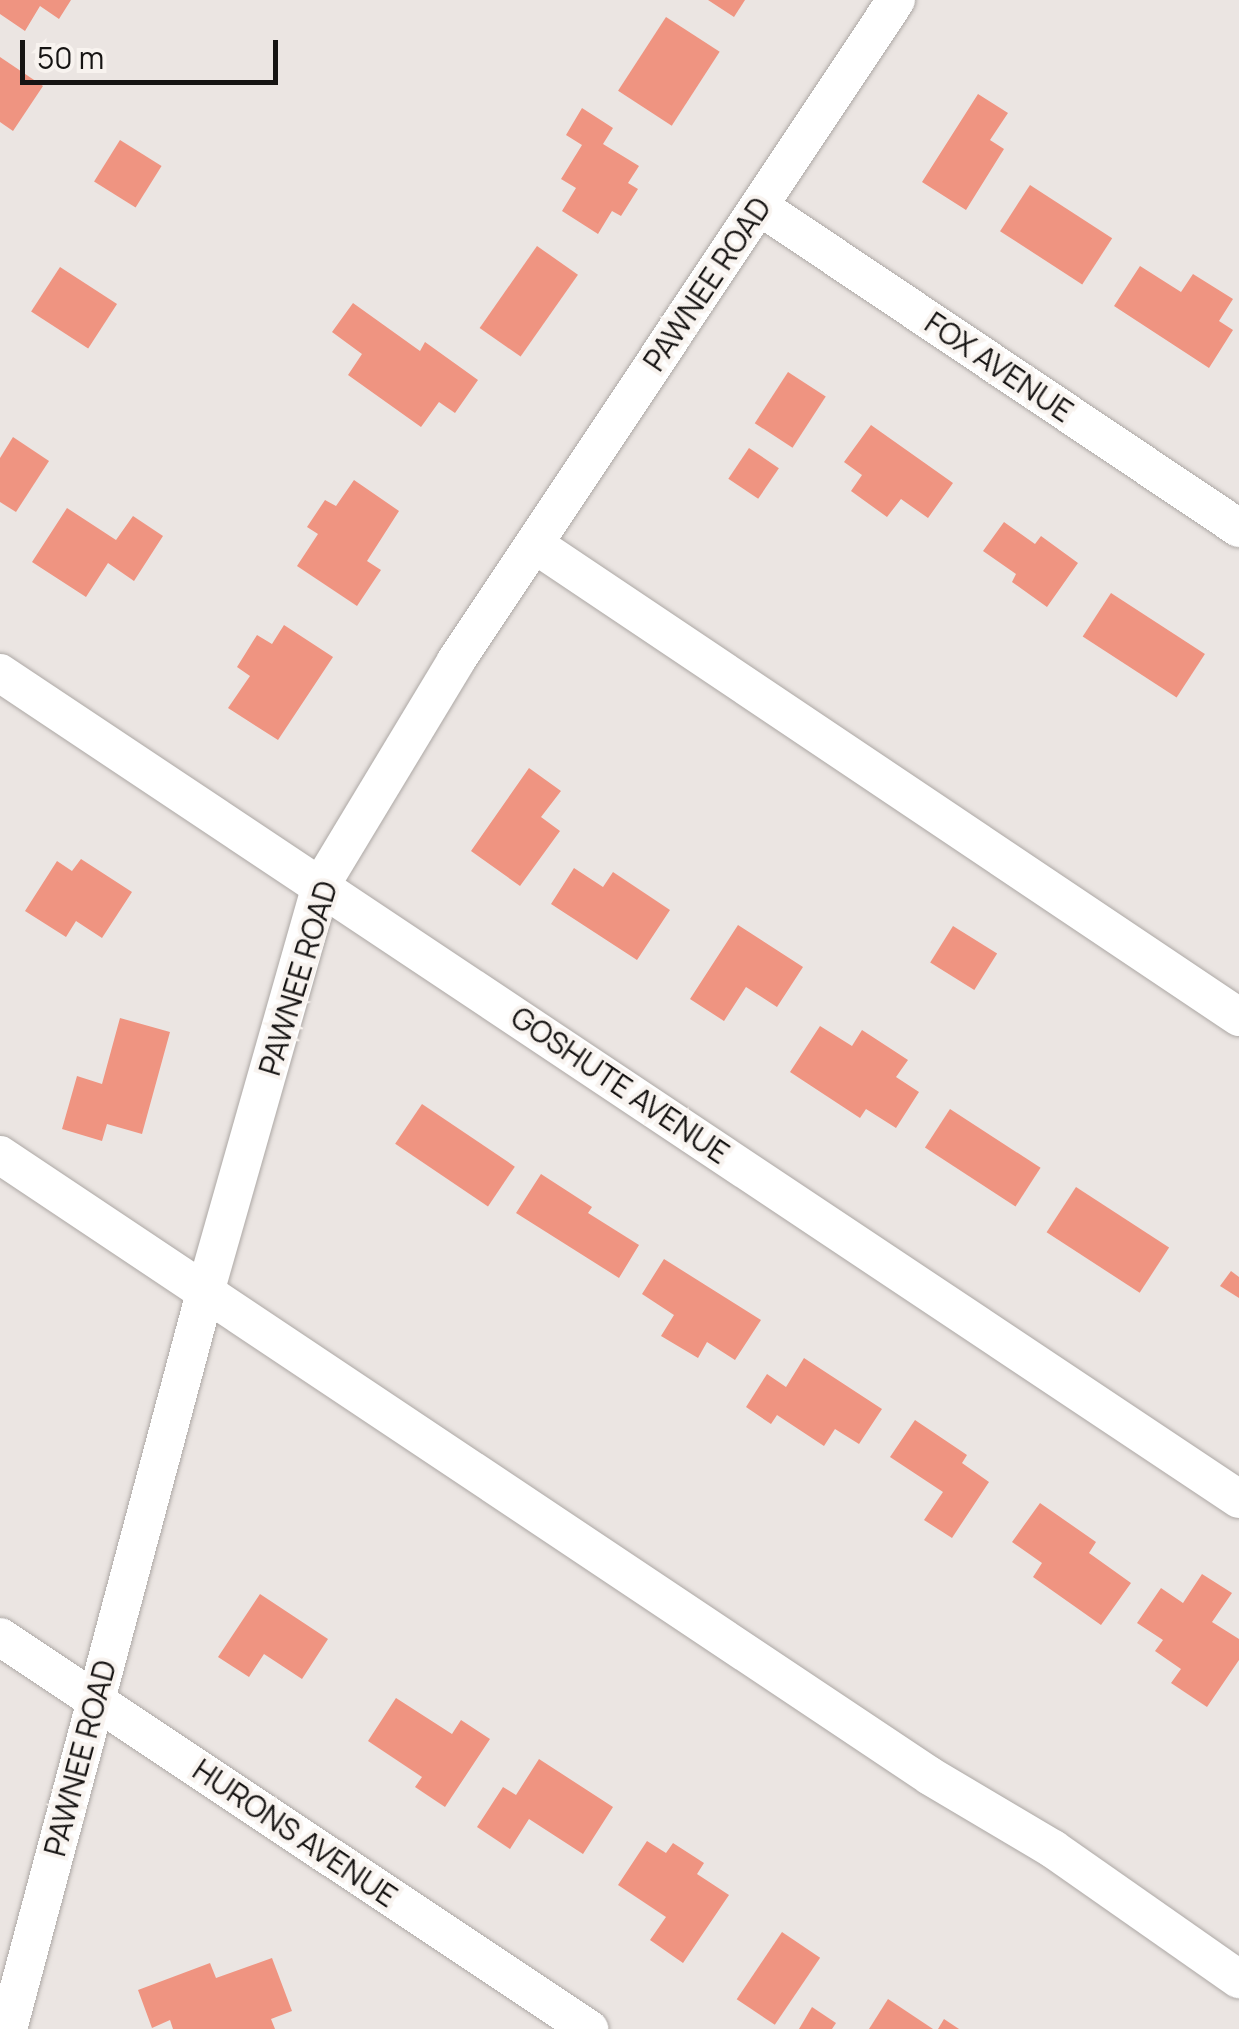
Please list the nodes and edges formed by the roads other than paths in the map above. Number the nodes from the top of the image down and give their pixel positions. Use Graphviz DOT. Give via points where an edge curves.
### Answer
graph roads {
  1 [pos="896,0"];
  2 [pos="759,206"];
  3 [pos="1239,528"];
  4 [pos="534,544"];
  5 [pos="0,673"];
  6 [pos="322,886"];
  7 [pos="1239,1016"];
  8 [pos="0,1155"];
  9 [pos="206,1289"];
  10 [pos="1239,1499"];
  11 [pos="0,1637"];
  12 [pos="95,1699"];
  13 [pos="1239,1979"];
  14 [pos="8,2029"];
  15 [pos="589,2029"];
  1 -- 2 [label="street, PAWNEE ROAD"];
  2 -- 3 [label="street, FOX AVENUE"];
  2 -- 4 [label="street, PAWNEE ROAD"];
  4 -- 6 [label="street, PAWNEE ROAD"];
  4 -- 7 [label="street"];
  5 -- 6 [label="street, GOSHUTE AVENUE"];
  6 -- 9 [label="street, PAWNEE ROAD"];
  6 -- 10 [label="street, GOSHUTE AVENUE"];
  8 -- 9 [label="street"];
  9 -- 12 [label="street, PAWNEE ROAD"];
  9 -- 13 [label="street"];
  11 -- 12 [label="street, HURONS AVENUE"];
  12 -- 14 [label="street, PAWNEE ROAD"];
  12 -- 15 [label="street, HURONS AVENUE"];
}
